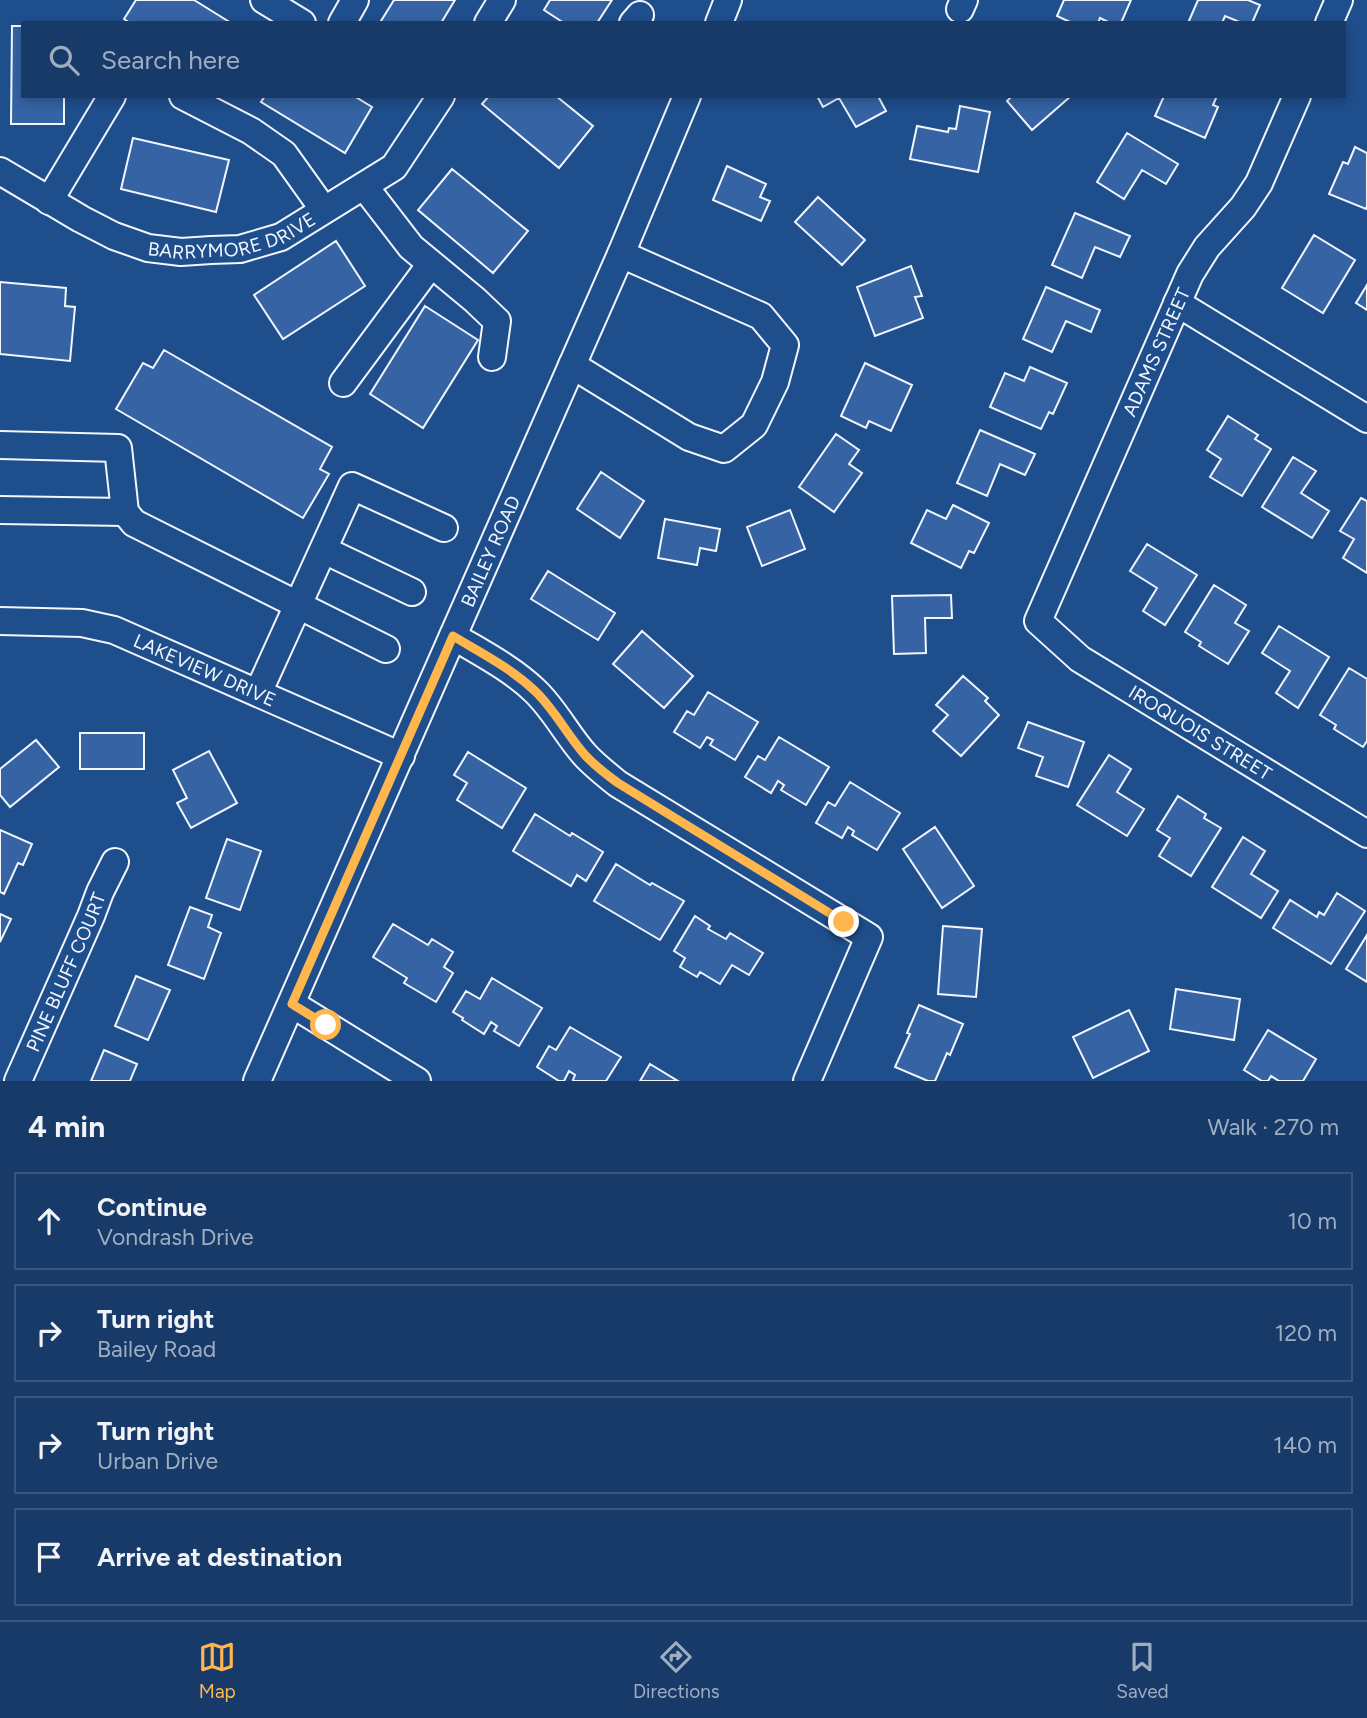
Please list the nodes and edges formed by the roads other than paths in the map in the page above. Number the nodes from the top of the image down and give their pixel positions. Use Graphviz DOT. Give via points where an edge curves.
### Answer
graph roads {
  1 [pos="264,0"];
  2 [pos="355,0"];
  3 [pos="728,0"];
  4 [pos="1339,0"];
  5 [pos="299,21"];
  6 [pos="343,21"];
  7 [pos="720,21"];
  8 [pos="1330,21"];
  9 [pos="111,98"];
  10 [pos="187,98"];
  11 [pos="686,98"];
  12 [pos="1296,98"];
  13 [pos="432,100"];
  14 [pos="0,171"];
  15 [pos="364,186"];
  16 [pos="49,201"];
  17 [pos="324,210"];
  18 [pos="621,254"];
  19 [pos="431,264"];
  20 [pos="1177,303"];
  21 [pos="492,357"];
  22 [pos="572,365"];
  23 [pos="343,383"];
  24 [pos="1367,419"];
  25 [pos="0,445"];
  26 [pos="0,510"];
  27 [pos="125,512"];
  28 [pos="444,528"];
  29 [pos="324,550"];
  30 [pos="412,592"];
  31 [pos="299,605"];
  32 [pos="0,621"];
  33 [pos="1038,621"];
  34 [pos="453,636"];
  35 [pos="386,649"];
  36 [pos="258,694"];
  37 [pos="401,756"];
  38 [pos="1367,834"];
  39 [pos="115,862"];
  40 [pos="292,1004"];
  41 [pos="18,1081"];
  42 [pos="257,1081"];
  43 [pos="417,1081"];
  44 [pos="807,1081"];
  1 -- 5 [label="street"];
  2 -- 6 [label="street"];
  3 -- 7 [label="street"];
  4 -- 8 [label="street"];
  9 -- 16 [label="street"];
  10 -- 17 [label="street" via="251,131 284,155"];
  11 -- 18 [label="street, BAILEY ROAD"];
  12 -- 20 [label="street, ADAMS STREET" via="1259,183 1207,247"];
  13 -- 15 [label="street, BARRYMORE DRIVE" via="394,167"];
  14 -- 16 [label="street, BARRYMORE DRIVE"];
  15 -- 17 [label="street, BARRYMORE DRIVE"];
  15 -- 19 [label="street" via="411,247"];
  16 -- 17 [label="street, BARRYMORE DRIVE" via="114,236 148,248 181,252 240,250 281,237"];
  18 -- 22 [label="street, BAILEY ROAD"];
  18 -- 22 [label="street" via="761,316 785,345 775,382 754,425 724,449 689,436"];
  19 -- 21 [label="street" via="497,321"];
  19 -- 23 [label="street"];
  20 -- 24 [label="street"];
  20 -- 33 [label="street, ADAMS STREET"];
  22 -- 34 [label="street, BAILEY ROAD"];
  25 -- 27 [label="street" via="118,448"];
  26 -- 27 [label="street"];
  27 -- 31 [label="street" via="134,523"];
  28 -- 29 [label="street" via="352,486"];
  29 -- 30 [label="street"];
  29 -- 31 [label="street"];
  31 -- 35 [label="street"];
  31 -- 36 [label="street"];
  32 -- 36 [label="street, LAKEVIEW DRIVE" via="82,623 114,630"];
  33 -- 38 [label="street, IROQUOIS STREET" via="1080,659"];
  34 -- 37 [label="street, BAILEY ROAD"];
  34 -- 44 [label="street" via="534,691 601,771 869,937"];
  36 -- 37 [label="street, LAKEVIEW DRIVE"];
  37 -- 40 [label="street, BAILEY ROAD"];
  39 -- 41 [label="street, PINE BLUFF COURT"];
  40 -- 42 [label="street, BAILEY ROAD"];
  40 -- 43 [label="street"];
}
